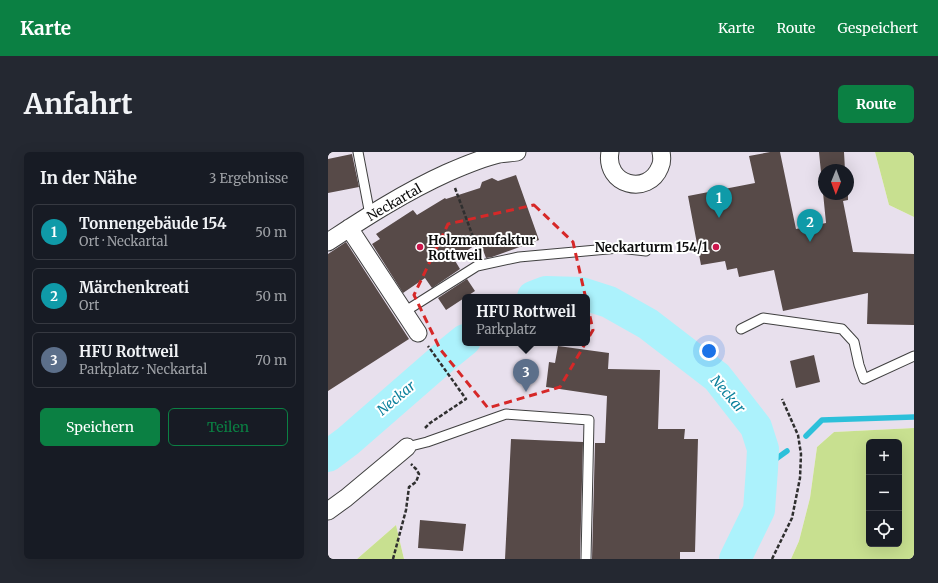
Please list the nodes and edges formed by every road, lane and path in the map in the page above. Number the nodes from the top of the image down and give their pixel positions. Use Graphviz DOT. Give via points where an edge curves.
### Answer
graph roads {
  1 [pos="358,152"];
  2 [pos="517,152"];
  3 [pos="607,152"];
  4 [pos="661,152"];
  5 [pos="460,164"];
  6 [pos="370,215"];
  7 [pos="349,228"];
  8 [pos="328,242"];
  9 [pos="646,251"];
  10 [pos="483,265"];
  11 [pos="404,312"];
  12 [pos="741,329"];
  13 [pos="418,333"];
  14 [pos="914,356"];
  15 [pos="782,399"];
  16 [pos="403,450"];
  17 [pos="328,511"];
  18 [pos="393,559"];
  19 [pos="586,559"];
  20 [pos="772,559"];
  1 -- 6 [label="lane"];
  2 -- 5 [label="street, Neckartal"];
  3 -- 4 [label="street" via="615,176 628,184 636,185 652,179 658,172"];
  5 -- 6 [label="street, Neckartal"];
  5 -- 10 [label="path"];
  6 -- 7 [label="street, Neckartal"];
  7 -- 8 [label="street, Neckartal"];
  7 -- 11 [label="street"];
  9 -- 10 [label="lane" via="619,248 519,257"];
  10 -- 11 [label="lane" via="477,266"];
  11 -- 13 [label="street"];
  12 -- 14 [label="lane" via="763,318 842,329 854,342 864,380"];
  13 -- 16 [label="path" via="466,399 430,423"];
  15 -- 20 [label="path" via="798,435 801,454 800,478 792,518"];
  16 -- 17 [label="street"];
  16 -- 18 [label="path" via="419,474 416,482 409,487 406,510"];
  16 -- 19 [label="lane" via="506,414 589,420"];
}
